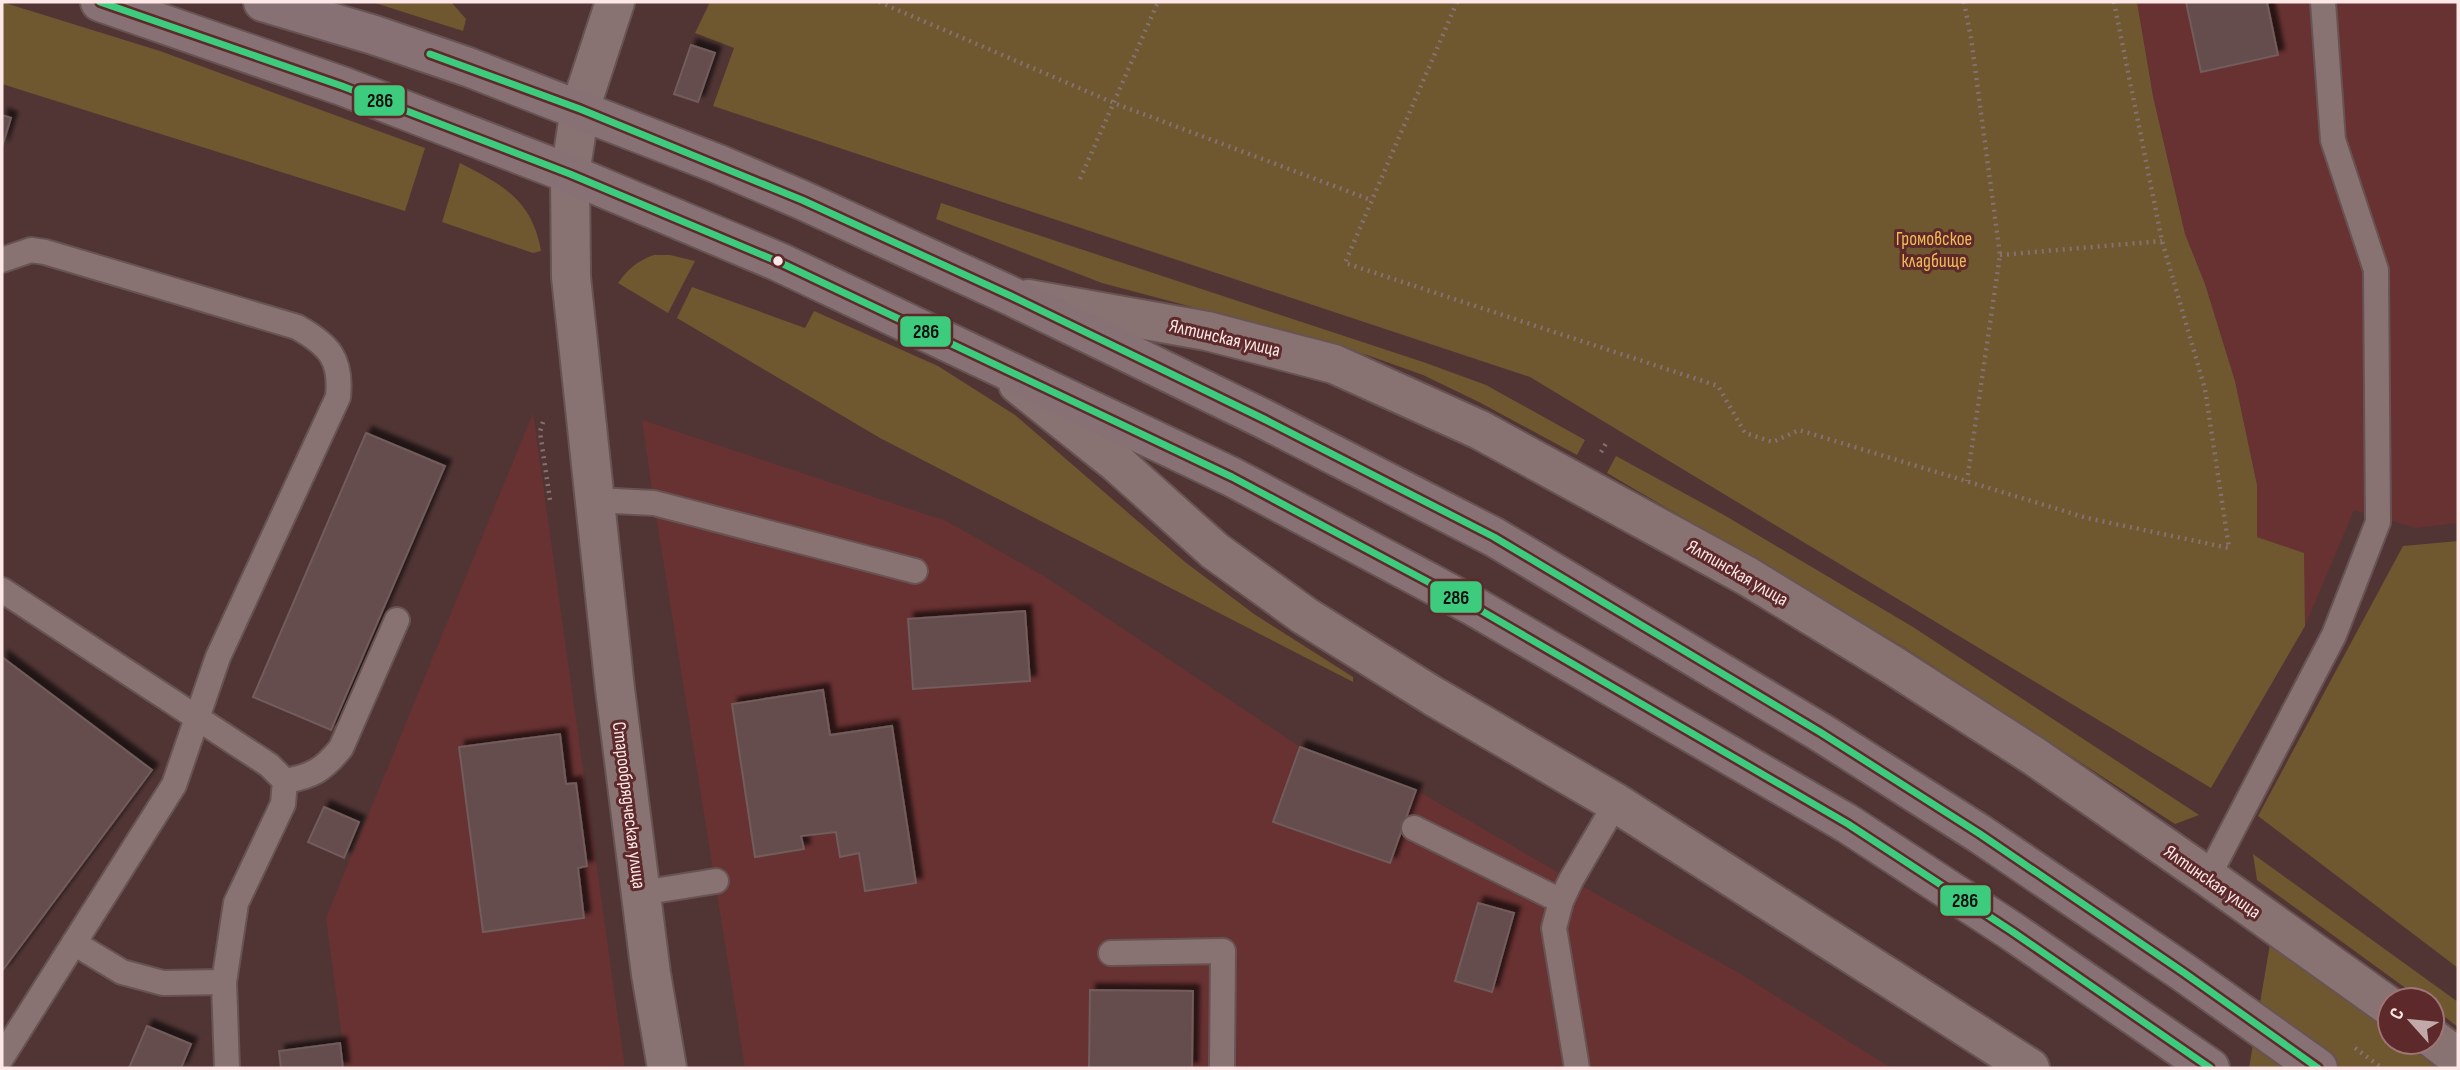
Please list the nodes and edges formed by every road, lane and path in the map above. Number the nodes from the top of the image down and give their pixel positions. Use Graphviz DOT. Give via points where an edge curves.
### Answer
graph roads {
  1 [pos="100,2"];
  2 [pos="263,2"];
  3 [pos="615,2"];
  4 [pos="879,2"];
  5 [pos="1158,2"];
  6 [pos="1457,2"];
  7 [pos="1964,2"];
  8 [pos="2114,2"];
  9 [pos="2323,2"];
  10 [pos="1114,103"];
  11 [pos="580,109"];
  12 [pos="570,174"];
  13 [pos="1080,179"];
  14 [pos="1371,200"];
  15 [pos="2162,241"];
  16 [pos="2000,255"];
  17 [pos="2,260"];
  18 [pos="1011,296"];
  19 [pos="989,361"];
  20 [pos="1967,481"];
  21 [pos="595,500"];
  22 [pos="915,571"];
  23 [pos="2,590"];
  24 [pos="397,620"];
  25 [pos="196,719"];
  26 [pos="285,782"];
  27 [pos="1616,803"];
  28 [pos="1414,828"];
  29 [pos="2208,877"];
  30 [pos="716,881"];
  31 [pos="641,892"];
  32 [pos="1561,901"];
  33 [pos="74,943"];
  34 [pos="1111,953"];
  35 [pos="223,982"];
  36 [pos="2376,997"];
  37 [pos="2,1056"];
  38 [pos="2028,1067"];
  39 [pos="227,1068"];
  40 [pos="667,1068"];
  41 [pos="1222,1068"];
  42 [pos="1577,1068"];
  43 [pos="2210,1068"];
  44 [pos="2318,1068"];
  1 -- 12 [label="main road" via="342,86"];
  2 -- 11 [label="main road" via="374,35"];
  3 -- 11 [label="street, Старообрядческая улица"];
  4 -- 10 [label="path"];
  5 -- 10 [label="path"];
  6 -- 14 [label="path"];
  7 -- 16 [label="path"];
  8 -- 15 [label="path"];
  9 -- 29 [label="lane" via="2333,140 2376,270 2378,522 2334,635"];
  10 -- 13 [label="path"];
  10 -- 14 [label="path"];
  11 -- 12 [label="street, Старообрядческая улица"];
  11 -- 18 [label="main road" via="802,200"];
  12 -- 19 [label="main road" via="779,262"];
  12 -- 21 [label="street, Старообрядческая улица" via="571,277"];
  14 -- 20 [label="path" via="1345,263 1718,386 1745,433 1773,442 1799,430"];
  15 -- 16 [label="path"];
  15 -- 20 [label="path" via="2205,389 2229,548 2087,518"];
  16 -- 20 [label="path"];
  17 -- 25 [label="lane" via="31,250 45,252 297,327 317,338 333,356 340,376 338,397 218,657"];
  18 -- 29 [label="street, Ялтинская улица" via="1207,331 1334,364 1480,430 1748,576 2034,756"];
  18 -- 44 [label="main road" via="1494,537 1820,732 1980,834"];
  19 -- 27 [label="street" via="1118,464 1215,551 1305,616"];
  19 -- 43 [label="main road" via="1231,477 1475,607 1848,824"];
  21 -- 22 [label="lane" via="654,503"];
  21 -- 31 [label="street, Старообрядческая улица"];
  23 -- 25 [label="lane"];
  24 -- 26 [label="lane" via="341,748 327,765 308,777"];
  25 -- 26 [label="lane" via="269,765"];
  25 -- 33 [label="lane" via="174,785"];
  26 -- 35 [label="lane" via="283,804 236,903"];
  27 -- 32 [label="lane"];
  27 -- 38 [label="street"];
  28 -- 32 [label="lane"];
  29 -- 36 [label="street, Ялтинская улица"];
  30 -- 31 [label="lane"];
  31 -- 40 [label="street, Старообрядческая улица"];
  32 -- 42 [label="lane" via="1554,928"];
  33 -- 35 [label="lane" via="122,972 163,983"];
  33 -- 37 [label="lane"];
  34 -- 41 [label="lane" via="1223,951"];
  35 -- 39 [label="lane"];
}
